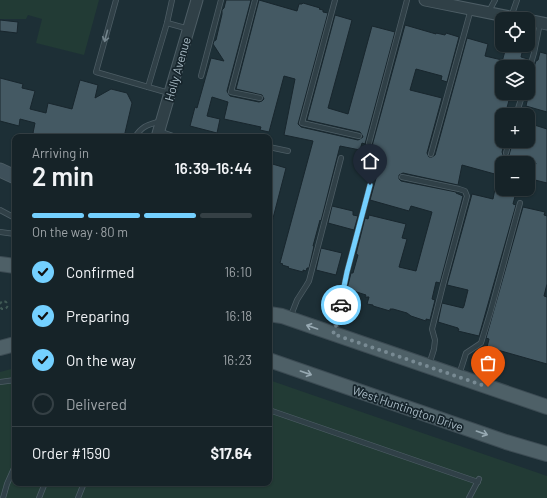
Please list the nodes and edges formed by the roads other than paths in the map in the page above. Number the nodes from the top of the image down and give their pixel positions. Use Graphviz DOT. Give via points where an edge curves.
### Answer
graph roads {
  1 [pos="116,0"];
  2 [pos="172,0"];
  3 [pos="198,0"];
  4 [pos="221,0"];
  5 [pos="255,0"];
  6 [pos="335,0"];
  7 [pos="407,0"];
  8 [pos="425,0"];
  9 [pos="495,0"];
  10 [pos="517,0"];
  11 [pos="471,9"];
  12 [pos="516,12"];
  13 [pos="488,13"];
  14 [pos="495,14"];
  15 [pos="167,23"];
  16 [pos="544,24"];
  17 [pos="189,29"];
  18 [pos="532,60"];
  19 [pos="201,76"];
  20 [pos="148,87"];
  21 [pos="170,93"];
  22 [pos="260,98"];
  23 [pos="162,120"];
  24 [pos="137,134"];
  25 [pos="158,134"];
  26 [pos="359,136"];
  27 [pos="369,142"];
  28 [pos="272,148"];
  29 [pos="507,148"];
  30 [pos="288,151"];
  31 [pos="506,153"];
  32 [pos="431,154"];
  33 [pos="341,158"];
  34 [pos="0,170"];
  35 [pos="12,176"];
  36 [pos="402,177"];
  37 [pos="370,185"];
  38 [pos="520,203"];
  39 [pos="0,210"];
  40 [pos="12,216"];
  41 [pos="0,232"];
  42 [pos="12,234"];
  43 [pos="0,264"];
  44 [pos="12,266"];
  45 [pos="272,309"];
  46 [pos="280,317"];
  47 [pos="333,334"];
  48 [pos="12,345"];
  49 [pos="0,348"];
  50 [pos="272,361"];
  51 [pos="429,366"];
  52 [pos="458,377"];
  53 [pos="12,380"];
  54 [pos="0,382"];
  55 [pos="547,407"];
  56 [pos="272,411"];
  57 [pos="547,454"];
  58 [pos="12,473"];
  59 [pos="44,486"];
  60 [pos="83,486"];
  61 [pos="3,498"];
  62 [pos="39,498"];
  63 [pos="78,498"];
  64 [pos="469,498"];
  1 -- 20 [label="lane, one-way" via="96,72"];
  2 -- 15 [label="lane"];
  3 -- 17 [label="street, Holly Avenue"];
  4 -- 19 [label="lane"];
  5 -- 22 [label="lane" via="231,92"];
  6 -- 26 [label="lane" via="302,123"];
  7 -- 27 [label="lane"];
  8 -- 11 [label="street"];
  9 -- 13 [label="lane"];
  10 -- 12 [label="lane"];
  11 -- 13 [label="street"];
  11 -- 32 [label="lane"];
  13 -- 14 [label="street"];
  15 -- 17 [label="lane"];
  15 -- 20 [label="lane"];
  16 -- 18 [label="lane"];
  17 -- 21 [label="street, Holly Avenue"];
  20 -- 21 [label="lane"];
  21 -- 23 [label="street, Holly Avenue"];
  23 -- 24 [label="lane" via="147,125"];
  23 -- 25 [label="street, Holly Avenue"];
  28 -- 30 [label="lane"];
  29 -- 31 [label="lane"];
  33 -- 46 [label="lane" via="309,281 297,300"];
  34 -- 35 [label="main road"];
  36 -- 51 [label="lane" via="459,189 467,196 432,329 435,340"];
  37 -- 47 [label="lane" via="346,278 341,312"];
  38 -- 52 [label="lane" via="481,343 466,353"];
  39 -- 40 [label="lane"];
  41 -- 42 [label="lane"];
  43 -- 44 [label="main road"];
  45 -- 46 [label="main road"];
  47 -- 46 [label="main road, one-way"];
  47 -- 51 [label="main road"];
  48 -- 49 [label="main road"];
  50 -- 57 [label="main road, West Huntington Drive, one-way"];
  51 -- 52 [label="main road"];
  52 -- 55 [label="main road"];
  53 -- 54 [label="lane"];
  56 -- 64 [label="lane" via="478,481"];
  58 -- 61 [label="lane"];
  59 -- 62 [label="lane"];
  60 -- 63 [label="lane"];
}
